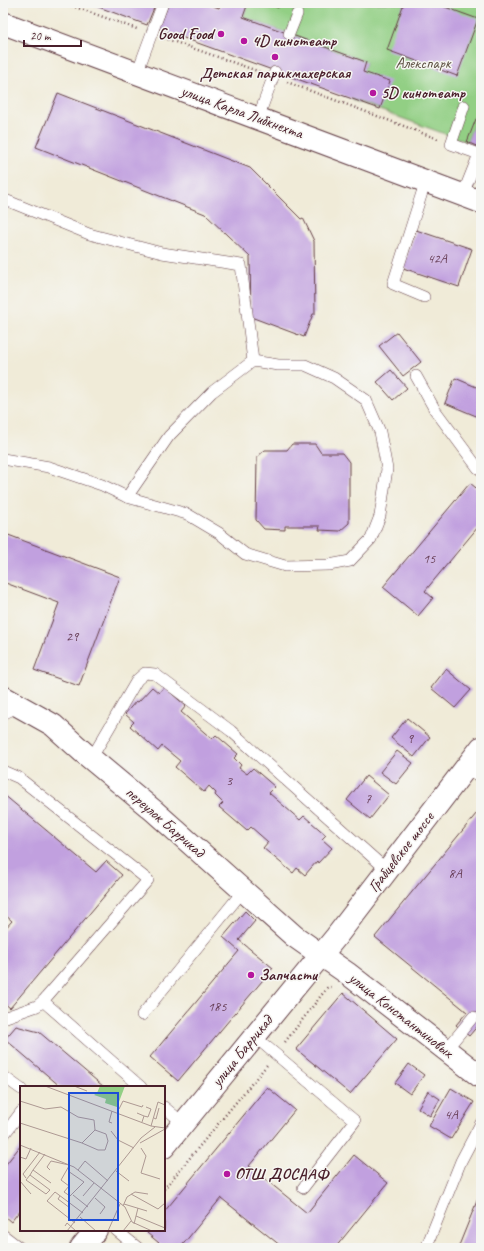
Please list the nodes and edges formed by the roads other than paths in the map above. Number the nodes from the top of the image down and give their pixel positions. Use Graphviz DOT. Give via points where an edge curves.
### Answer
graph roads {
  1 [pos="163,3"];
  2 [pos="297,14"];
  3 [pos="3,23"];
  4 [pos="290,34"];
  5 [pos="275,72"];
  6 [pos="137,73"];
  7 [pos="464,106"];
  8 [pos="258,118"];
  9 [pos="480,155"];
  10 [pos="426,180"];
  11 [pos="472,198"];
  12 [pos="3,199"];
  13 [pos="424,297"];
  14 [pos="252,361"];
  15 [pos="416,376"];
  16 [pos="3,459"];
  17 [pos="481,470"];
  18 [pos="127,497"];
  19 [pos="8,705"];
  20 [pos="481,748"];
  21 [pos="91,759"];
  22 [pos="3,771"];
  23 [pos="474,773"];
  24 [pos="388,870"];
  25 [pos="243,891"];
  26 [pos="321,955"];
  27 [pos="43,1001"];
  28 [pos="3,1015"];
  29 [pos="142,1015"];
  30 [pos="473,1017"];
  31 [pos="254,1036"];
  32 [pos="446,1050"];
  33 [pos="3,1076"];
  34 [pos="481,1077"];
  35 [pos="140,1086"];
  36 [pos="20,1088"];
  37 [pos="165,1108"];
  38 [pos="20,1113"];
  39 [pos="184,1123"];
  40 [pos="481,1123"];
  41 [pos="4,1131"];
  42 [pos="165,1146"];
  43 [pos="303,1188"];
  44 [pos="95,1231"];
  45 [pos="117,1231"];
  46 [pos="3,1235"];
  47 [pos="20,1248"];
  48 [pos="81,1248"];
  49 [pos="138,1248"];
  50 [pos="426,1248"];
  1 -- 6 [label="lane"];
  2 -- 4 [label="lane"];
  3 -- 6 [label="street, улица Карла Либкнехта"];
  5 -- 8 [label="lane"];
  6 -- 8 [label="street, улица Карла Либкнехта"];
  7 -- 9 [label="lane" via="451,144"];
  8 -- 10 [label="street, улица Карла Либкнехта"];
  9 -- 11 [label="lane"];
  10 -- 11 [label="street, улица Карла Либкнехта"];
  10 -- 13 [label="lane" via="393,284"];
  12 -- 14 [label="lane" via="89,234 162,253 241,265"];
  14 -- 18 [label="lane" via="212,392 169,436"];
  14 -- 18 [label="lane" via="278,365 305,365 334,378 366,400 380,432 387,469 380,516 371,538 350,561 329,565 285,566 245,554 219,533 187,514"];
  15 -- 17 [label="lane" via="435,410"];
  16 -- 18 [label="lane" via="49,467 102,485"];
  19 -- 21 [label="street, переулок Баррикад" via="53,725"];
  20 -- 23 [label="street, Грабцевское шоссе"];
  21 -- 24 [label="lane" via="137,680 145,673 155,674 232,732"];
  21 -- 25 [label="street, переулок Баррикад" via="154,811"];
  22 -- 27 [label="lane" via="19,778 148,880"];
  23 -- 24 [label="street, Грабцевское шоссе"];
  24 -- 26 [label="street, Грабцевское шоссе"];
  25 -- 26 [label="street, переулок Баррикад" via="294,936"];
  25 -- 29 [label="lane"];
  26 -- 31 [label="street, улица Баррикад"];
  26 -- 32 [label="street, улица Константиновых"];
  27 -- 28 [label="lane" via="37,1006 6,1017"];
  27 -- 35 [label="lane"];
  30 -- 32 [label="lane"];
  31 -- 39 [label="street, улица Баррикад"];
  31 -- 43 [label="lane" via="355,1121"];
  32 -- 34 [label="street, улица Константиновых"];
  33 -- 36 [label="lane"];
  37 -- 39 [label="lane"];
  38 -- 41 [label="lane"];
  39 -- 42 [label="street, улица Баррикад"];
  40 -- 50 [label="lane" via="461,1161"];
  44 -- 48 [label="street"];
  45 -- 49 [label="lane"];
  46 -- 47 [label="lane"];
}
